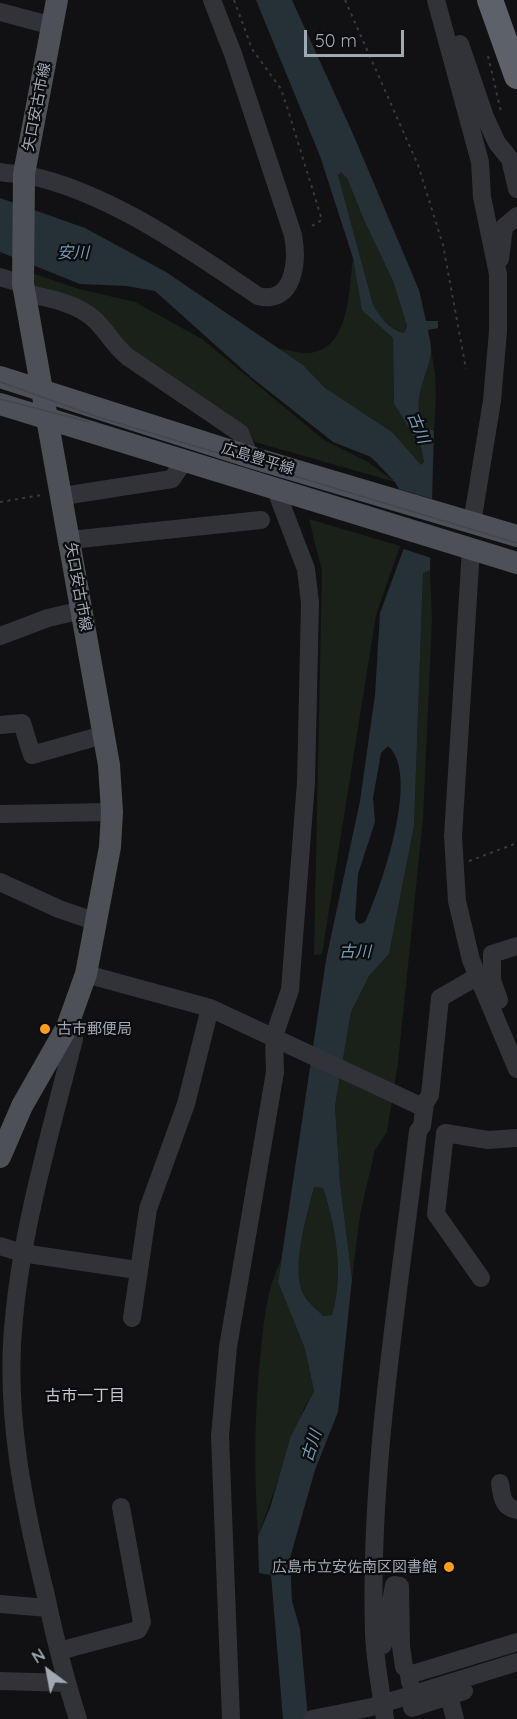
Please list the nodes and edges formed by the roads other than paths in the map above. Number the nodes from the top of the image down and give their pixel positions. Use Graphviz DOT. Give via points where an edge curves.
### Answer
graph roads {
  1 [pos="57,0"];
  2 [pos="212,0"];
  3 [pos="490,0"];
  4 [pos="500,0"];
  5 [pos="438,7"];
  6 [pos="0,12"];
  7 [pos="53,26"];
  8 [pos="517,71"];
  9 [pos="517,76"];
  10 [pos="0,172"];
  11 [pos="25,183"];
  12 [pos="517,189"];
  13 [pos="517,216"];
  14 [pos="498,272"];
  15 [pos="12,281"];
  16 [pos="0,377"];
  17 [pos="43,391"];
  18 [pos="0,404"];
  19 [pos="47,419"];
  20 [pos="259,459"];
  21 [pos="184,461"];
  22 [pos="281,490"];
  23 [pos="62,494"];
  24 [pos="261,520"];
  25 [pos="464,521"];
  26 [pos="517,536"];
  27 [pos="70,540"];
  28 [pos="463,546"];
  29 [pos="517,563"];
  30 [pos="82,610"];
  31 [pos="0,636"];
  32 [pos="0,725"];
  33 [pos="103,735"];
  34 [pos="112,812"];
  35 [pos="0,814"];
  36 [pos="0,882"];
  37 [pos="98,922"];
  38 [pos="517,945"];
  39 [pos="86,974"];
  40 [pos="478,976"];
  41 [pos="210,1008"];
  42 [pos="67,1027"];
  43 [pos="502,1031"];
  44 [pos="278,1039"];
  45 [pos="517,1069"];
  46 [pos="418,1104"];
  47 [pos="6,1124"];
  48 [pos="517,1138"];
  49 [pos="0,1157"];
  50 [pos="0,1246"];
  51 [pos="22,1253"];
  52 [pos="137,1270"];
  53 [pos="481,1278"];
  54 [pos="132,1318"];
  55 [pos="500,1483"];
  56 [pos="121,1507"];
  57 [pos="517,1509"];
  58 [pos="0,1604"];
  59 [pos="48,1608"];
  60 [pos="517,1642"];
  61 [pos="59,1651"];
  62 [pos="377,1661"];
  63 [pos="517,1662"];
  64 [pos="517,1673"];
  65 [pos="0,1681"];
  66 [pos="66,1683"];
  67 [pos="449,1696"];
  68 [pos="412,1702"];
  69 [pos="380,1710"];
  70 [pos="78,1719"];
  71 [pos="231,1719"];
  72 [pos="312,1719"];
  73 [pos="455,1719"];
  1 -- 7 [label="main road, 矢口安古市線"];
  2 -- 11 [label="street" via="293,235 295,266 286,290 269,299 258,296 163,234 112,207 53,183"];
  3 -- 9 [label="highway"];
  4 -- 8 [label="highway"];
  5 -- 12 [label="street" via="459,40 484,117 510,159"];
  5 -- 14 [label="street" via="480,162"];
  6 -- 7 [label="street"];
  7 -- 11 [label="main road, 矢口安古市線" via="30,133"];
  10 -- 11 [label="street"];
  11 -- 15 [label="main road, 矢口安古市線"];
  13 -- 14 [label="street" via="504,227"];
  14 -- 25 [label="street" via="492,401"];
  15 -- 17 [label="main road, 矢口安古市線"];
  15 -- 20 [label="street" via="92,317 128,357 240,433"];
  16 -- 17 [label="main road, 広島豊平線"];
  17 -- 19 [label="main road, 矢口安古市線"];
  17 -- 20 [label="main road, 広島豊平線"];
  18 -- 19 [label="main road, 広島豊平線"];
  19 -- 21 [label="main road, 広島豊平線"];
  19 -- 23 [label="main road, 矢口安古市線"];
  20 -- 25 [label="main road, 広島豊平線"];
  21 -- 22 [label="main road, 広島豊平線"];
  21 -- 23 [label="street" via="172,479"];
  22 -- 28 [label="main road, 広島豊平線"];
  22 -- 44 [label="street" via="306,569 310,603 306,782 290,990"];
  23 -- 27 [label="main road, 矢口安古市線"];
  24 -- 27 [label="street"];
  25 -- 26 [label="main road, 広島豊平線"];
  27 -- 30 [label="main road, 矢口安古市線"];
  28 -- 29 [label="main road, 広島豊平線"];
  28 -- 40 [label="street" via="453,836 458,901"];
  30 -- 31 [label="street"];
  30 -- 33 [label="main road, 矢口安古市線"];
  32 -- 33 [label="street" via="22,723 32,755"];
  33 -- 34 [label="main road, 矢口安古市線"];
  34 -- 35 [label="street"];
  34 -- 37 [label="main road, 矢口安古市線"];
  36 -- 37 [label="street"];
  37 -- 39 [label="main road, 矢口安古市線"];
  38 -- 43 [label="street" via="492,954 492,980 504,1015"];
  39 -- 41 [label="street"];
  39 -- 42 [label="main road, 矢口安古市線"];
  40 -- 43 [label="street"];
  40 -- 46 [label="street" via="440,998 430,1095"];
  41 -- 44 [label="street"];
  41 -- 52 [label="street" via="186,1104 148,1209"];
  42 -- 47 [label="main road, 矢口安古市線"];
  42 -- 51 [label="street" via="74,1039"];
  43 -- 45 [label="street"];
  44 -- 46 [label="street"];
  44 -- 71 [label="street" via="228,1347 220,1436"];
  46 -- 62 [label="street" via="422,1126 418,1131 382,1437 374,1535"];
  47 -- 49 [label="main road, 矢口安古市線"];
  48 -- 53 [label="street" via="488,1140 445,1133 436,1214"];
  50 -- 51 [label="street"];
  51 -- 52 [label="street"];
  51 -- 59 [label="street" via="13,1320 12,1396 28,1521"];
  52 -- 54 [label="street"];
  55 -- 57 [label="street" via="502,1500 509,1508"];
  56 -- 61 [label="street" via="142,1622 138,1630"];
  58 -- 59 [label="street"];
  59 -- 61 [label="street"];
  60 -- 62 [label="street" via="407,1675 400,1646 400,1586 394,1585 381,1661"];
  61 -- 66 [label="street"];
  62 -- 69 [label="street"];
  63 -- 69 [label="street"];
  64 -- 67 [label="street"];
  65 -- 66 [label="street"];
  66 -- 70 [label="street"];
  67 -- 68 [label="street" via="412,1708"];
  67 -- 73 [label="street"];
  69 -- 72 [label="street"];
}
